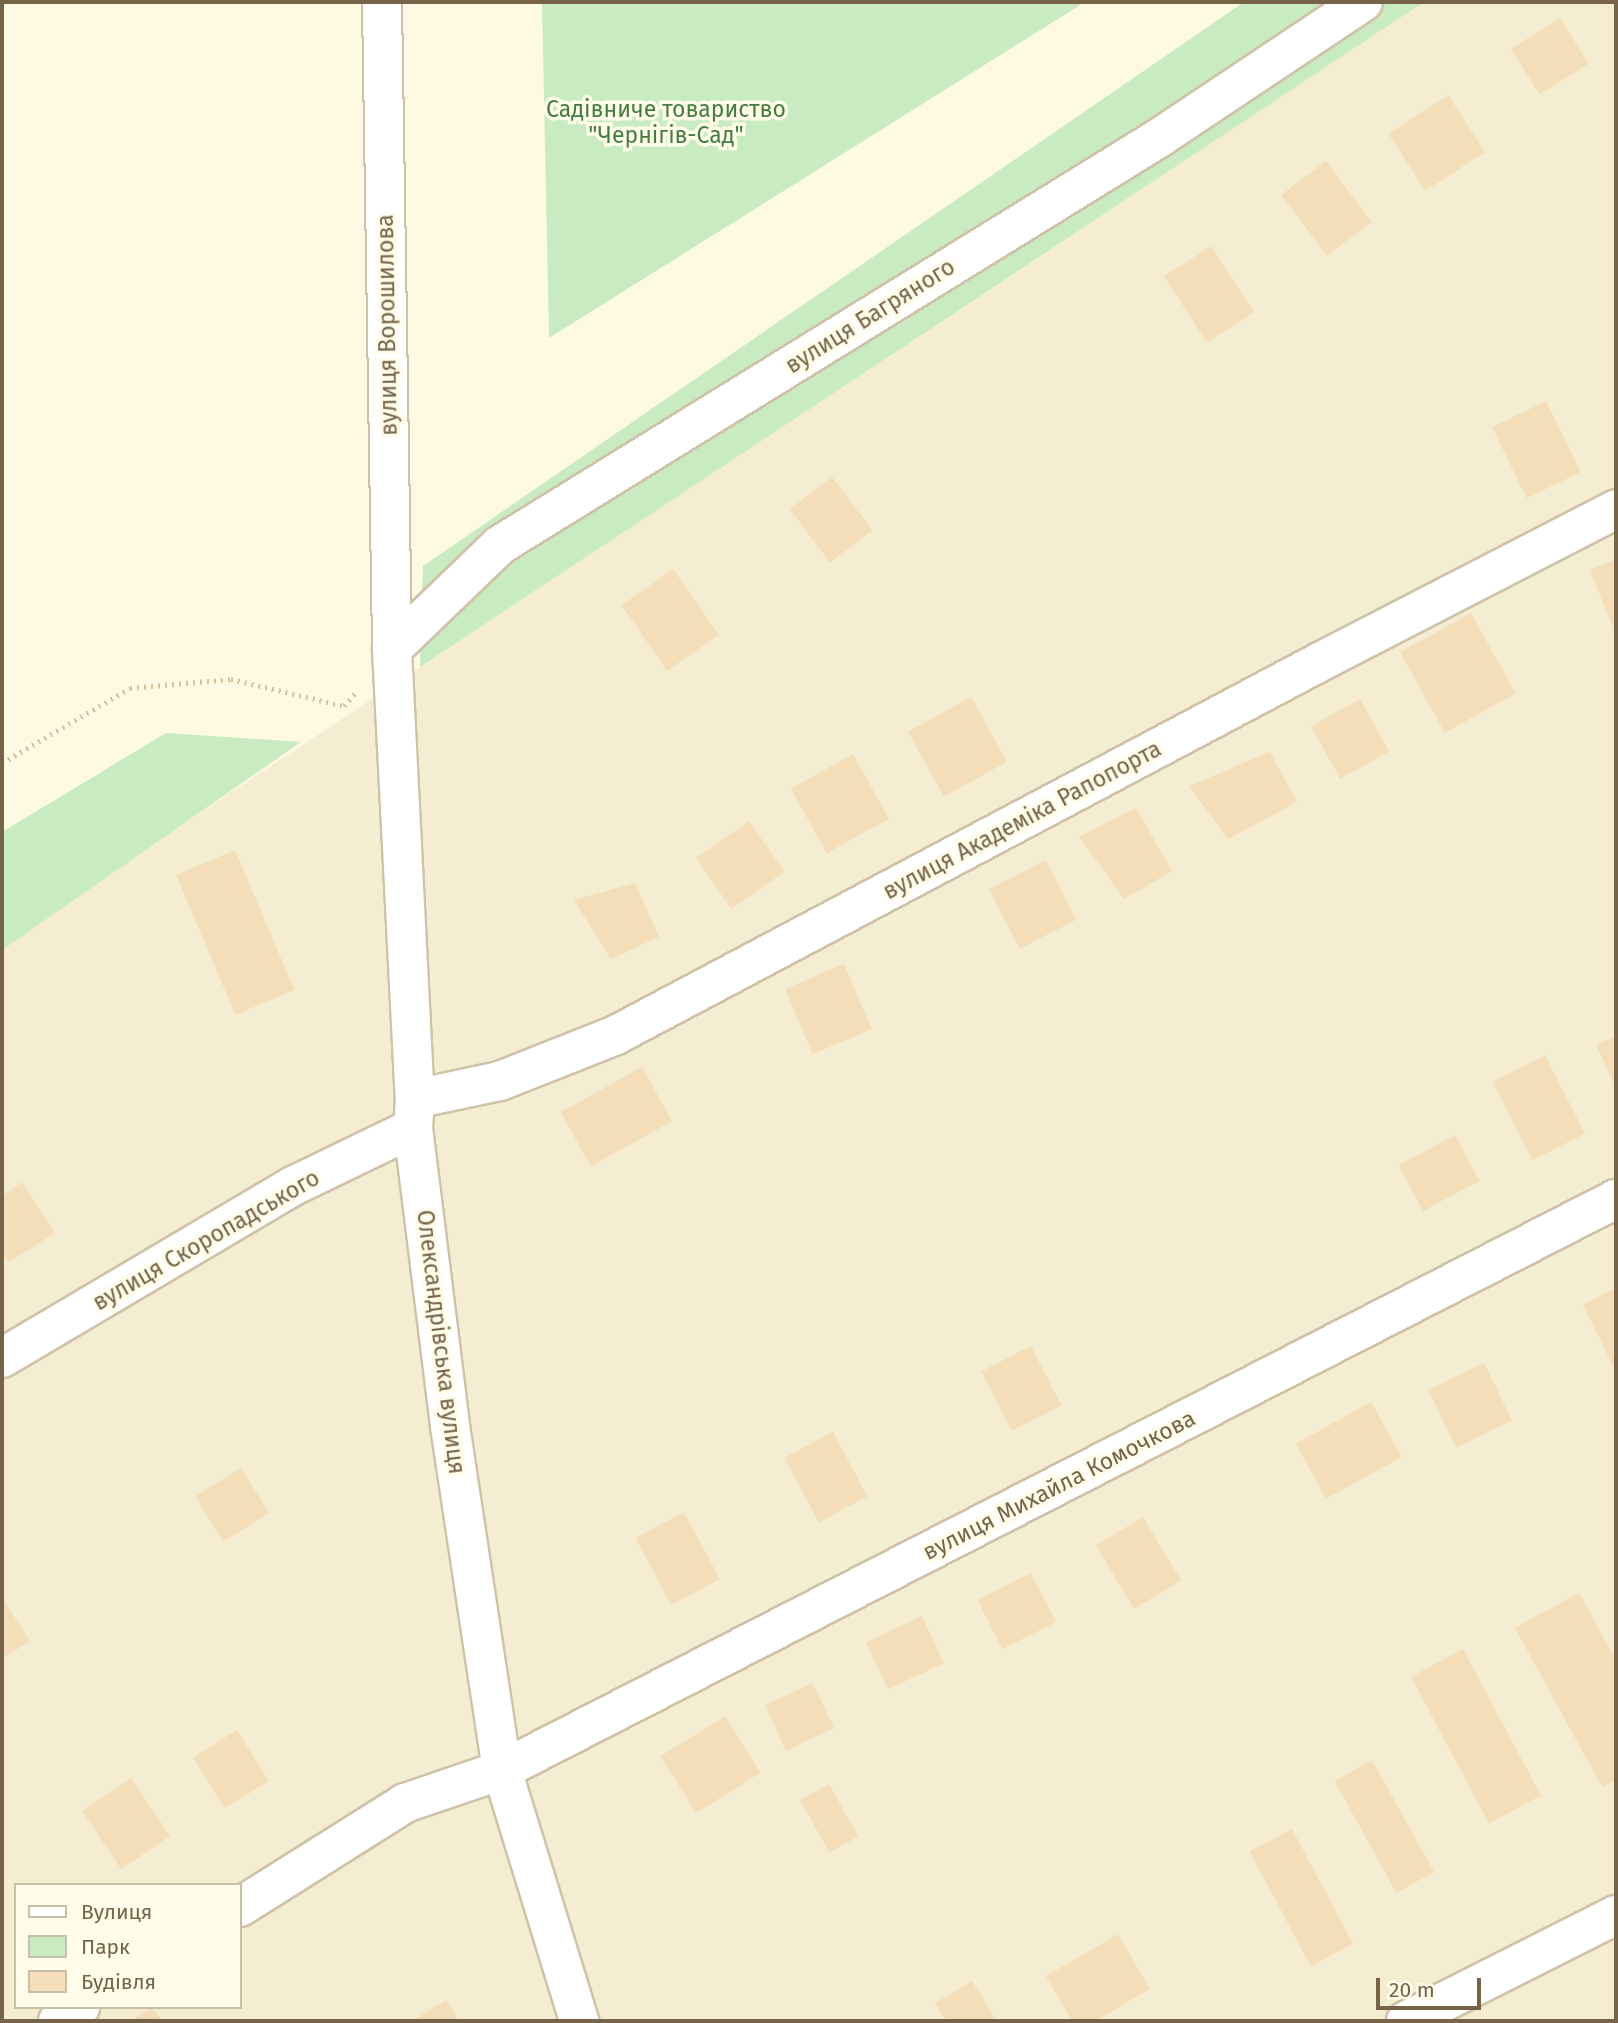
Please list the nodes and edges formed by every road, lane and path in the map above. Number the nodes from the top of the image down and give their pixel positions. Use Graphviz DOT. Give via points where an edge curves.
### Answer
graph roads {
  1 [pos="382,2"];
  2 [pos="1363,2"];
  3 [pos="1616,509"];
  4 [pos="392,649"];
  5 [pos="2,763"];
  6 [pos="414,1113"];
  7 [pos="1616,1199"];
  8 [pos="2,1358"];
  9 [pos="502,1770"];
  10 [pos="242,1906"];
  11 [pos="1616,1915"];
  12 [pos="77,2009"];
  13 [pos="58,2021"];
  14 [pos="579,2021"];
  15 [pos="1406,2021"];
  1 -- 4 [label="street, вулиця Ворошилова"];
  2 -- 4 [label="street, вулиця Багряного" via="1159,138 499,545"];
  3 -- 6 [label="street, вулиця Академіка Рапопорта" via="616,1035"];
  4 -- 5 [label="path" via="344,706 230,679 130,688"];
  4 -- 6 [label="street, Олександрівська вулиця"];
  6 -- 8 [label="street, вулиця Скоропадського"];
  6 -- 9 [label="street, Олександрівська вулиця" via="450,1426"];
  7 -- 9 [label="street, вулиця Михайла Комочкова"];
  9 -- 10 [label="street, вулиця Михайла Комочкова" via="405,1803"];
  9 -- 14 [label="street, Олександрівська вулиця"];
  11 -- 15 [label="street"];
  12 -- 13 [label="street"];
}
